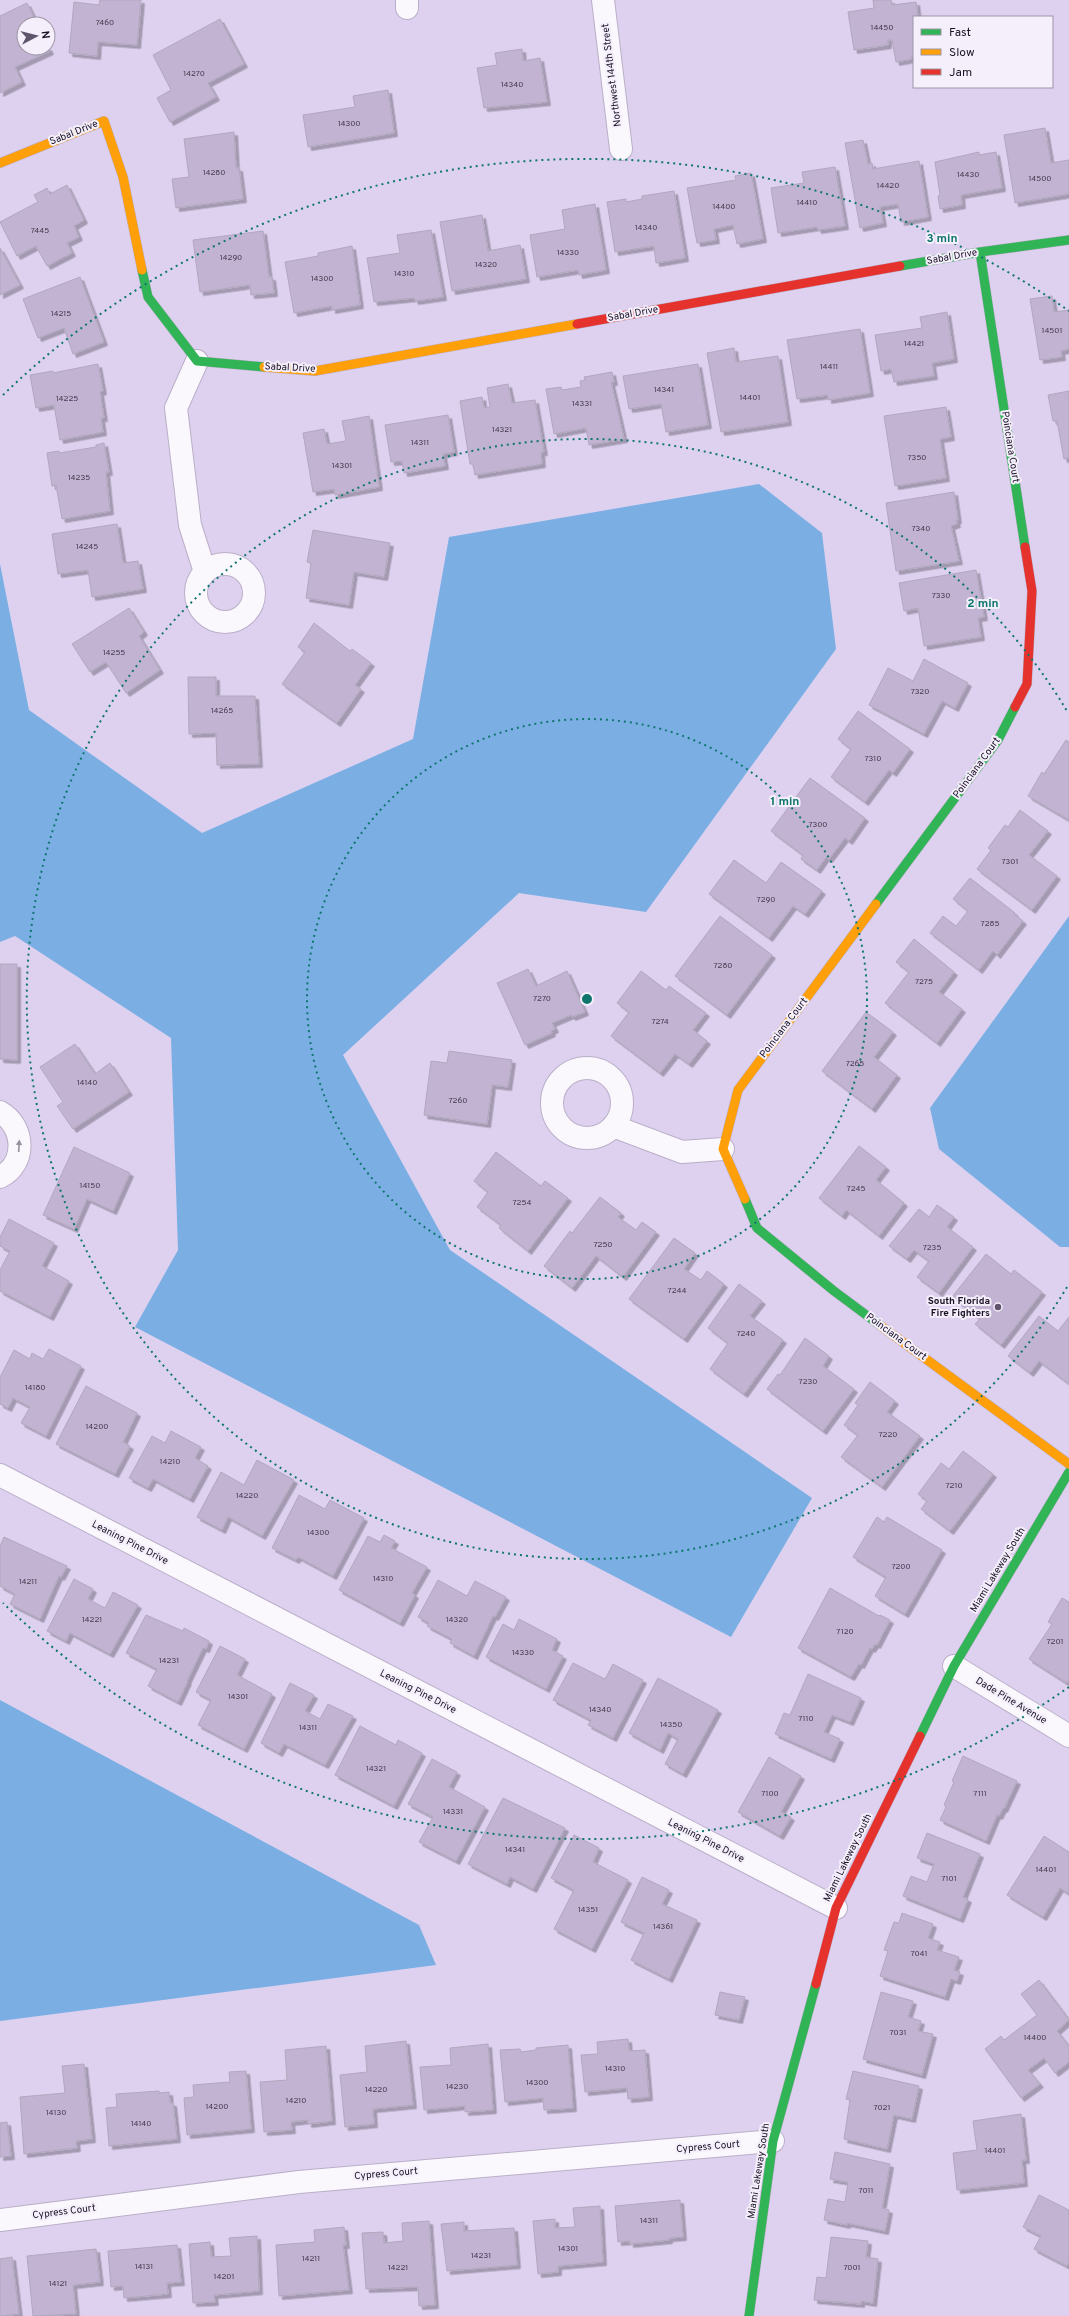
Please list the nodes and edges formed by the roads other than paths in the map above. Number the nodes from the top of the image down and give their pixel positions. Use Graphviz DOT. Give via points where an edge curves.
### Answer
graph roads {
  1 [pos="603,0"];
  2 [pos="621,149"];
  3 [pos="0,162"];
  4 [pos="1069,240"];
  5 [pos="980,252"];
  6 [pos="197,361"];
  7 [pos="206,572"];
  8 [pos="0,1112"];
  9 [pos="614,1126"];
  10 [pos="723,1148"];
  11 [pos="0,1177"];
  12 [pos="1069,1464"];
  13 [pos="1069,1472"];
  14 [pos="0,1475"];
  15 [pos="954,1666"];
  16 [pos="1069,1736"];
  17 [pos="836,1908"];
  18 [pos="773,2141"];
  19 [pos="0,2220"];
  20 [pos="748,2316"];
  1 -- 2 [label="street, Northwest 144th Street"];
  3 -- 6 [label="street, Sabal Drive" via="104,121 123,177 148,297"];
  4 -- 5 [label="street, Sabal Drive"];
  5 -- 6 [label="street, Sabal Drive" via="315,371"];
  5 -- 10 [label="street, Poinciana Court" via="1032,591 1027,684 998,740 738,1090"];
  6 -- 7 [label="street" via="176,408 190,525"];
  11 -- 8 [label="street, one-way" via="12,1168 20,1146 19,1134 14,1124"];
  9 -- 10 [label="street" via="682,1152"];
  10 -- 12 [label="street, Poinciana Court" via="757,1228 834,1291"];
  13 -- 15 [label="street, Miami Lakeway South"];
  14 -- 17 [label="street, Leaning Pine Drive"];
  15 -- 16 [label="street, Dade Pine Avenue"];
  15 -- 17 [label="street, Miami Lakeway South"];
  17 -- 18 [label="street, Miami Lakeway South"];
  18 -- 19 [label="street, Cypress Court" via="300,2182"];
  18 -- 20 [label="street, Miami Lakeway South"];
}
